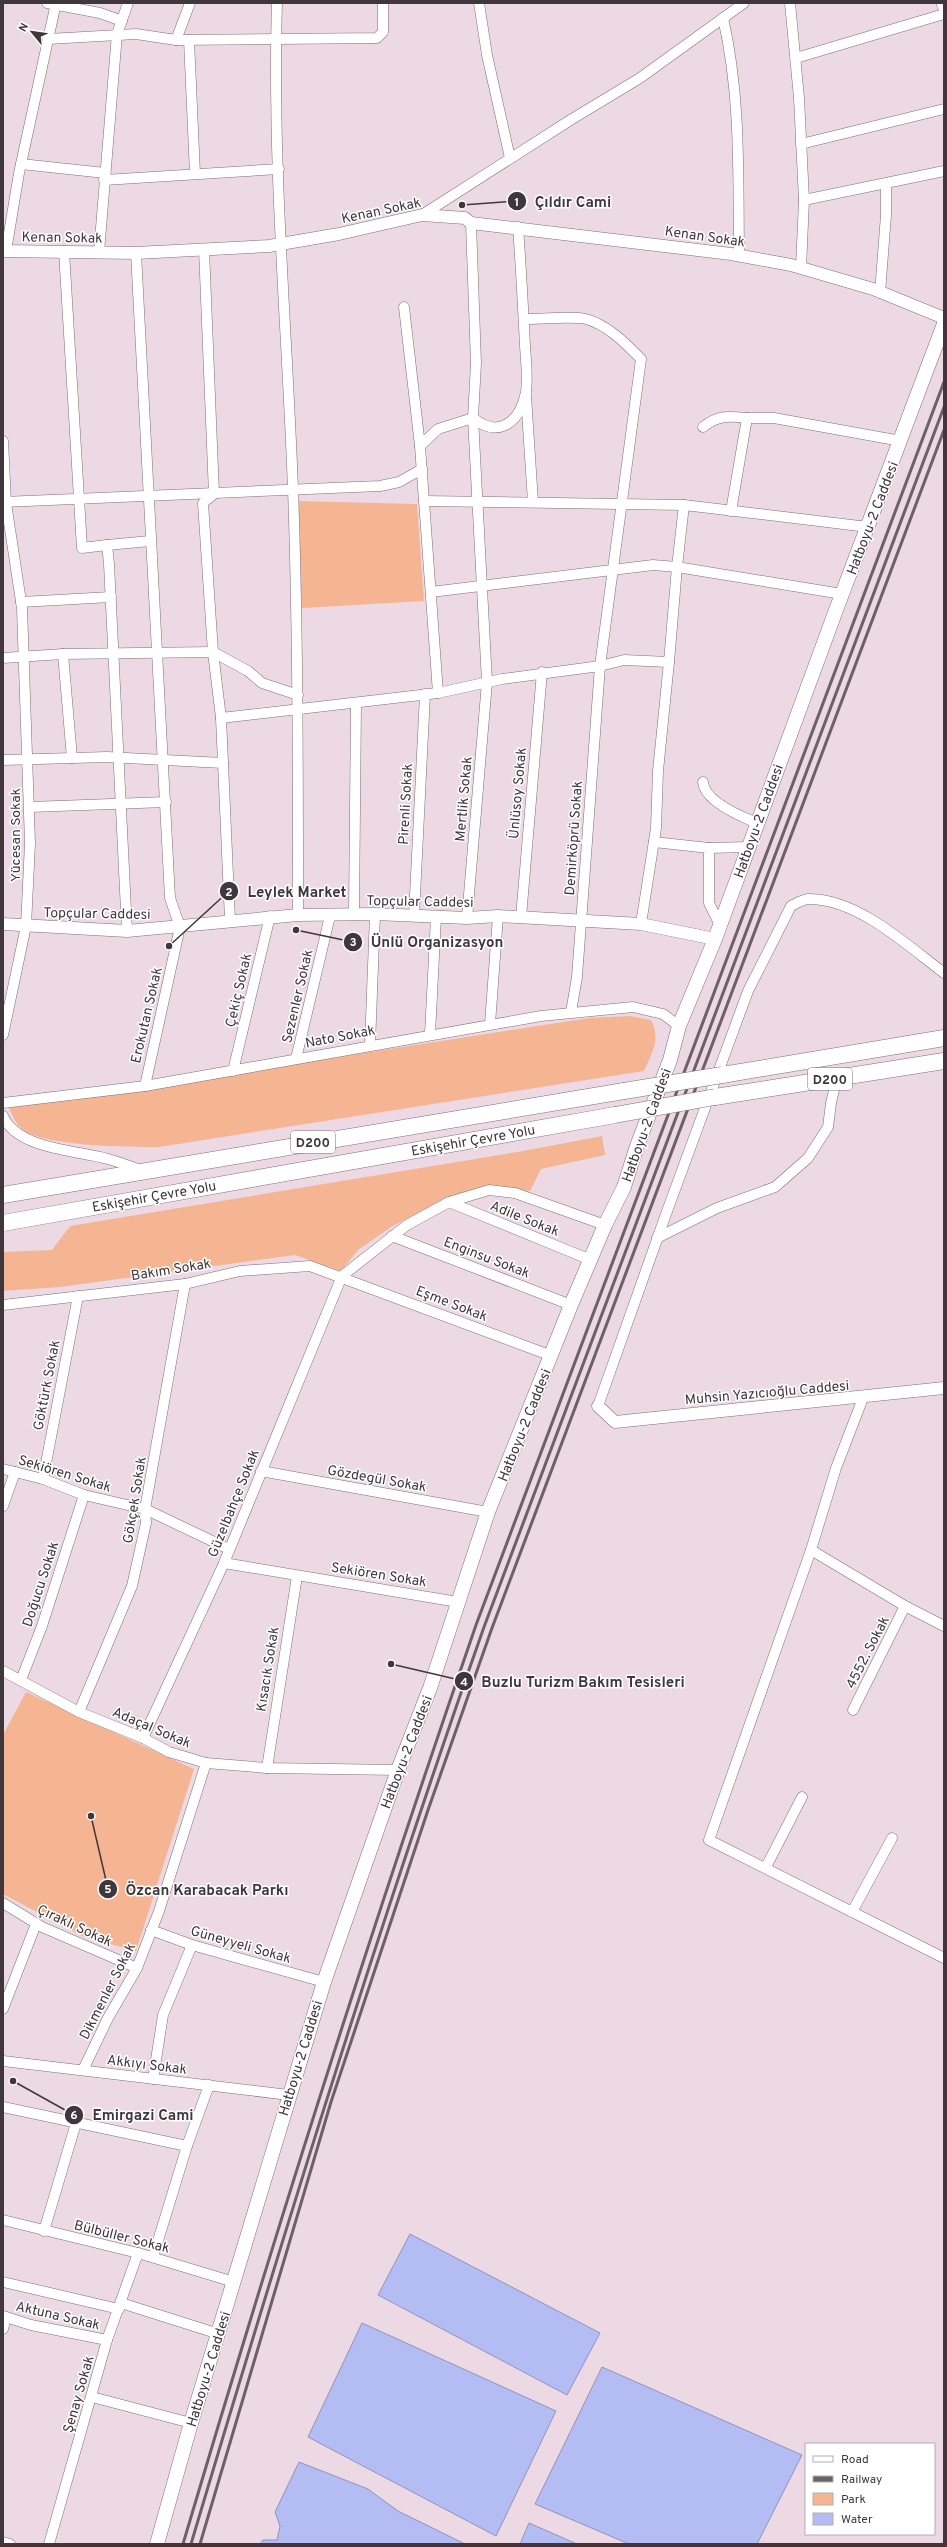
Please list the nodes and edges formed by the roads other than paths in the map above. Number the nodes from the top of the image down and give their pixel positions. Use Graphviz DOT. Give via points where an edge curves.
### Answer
graph roads {
  1 [pos="128,3"];
  2 [pos="190,3"];
  3 [pos="277,3"];
  4 [pos="383,3"];
  5 [pos="479,3"];
  6 [pos="744,3"];
  7 [pos="790,3"];
  8 [pos="53,4"];
  9 [pos="944,14"];
  10 [pos="723,18"];
  11 [pos="122,21"];
  12 [pos="116,34"];
  13 [pos="48,39"];
  14 [pos="176,40"];
  15 [pos="188,40"];
  16 [pos="276,40"];
  17 [pos="796,58"];
  18 [pos="944,109"];
  19 [pos="801,144"];
  20 [pos="510,158"];
  21 [pos="21,164"];
  22 [pos="279,169"];
  23 [pos="944,171"];
  24 [pos="195,174"];
  25 [pos="105,176"];
  26 [pos="886,184"];
  27 [pos="804,200"];
  28 [pos="422,215"];
  29 [pos="471,222"];
  30 [pos="518,227"];
  31 [pos="281,244"];
  32 [pos="204,249"];
  33 [pos="5,251"];
  34 [pos="64,251"];
  35 [pos="99,252"];
  36 [pos="136,253"];
  37 [pos="739,255"];
  38 [pos="801,268"];
  39 [pos="880,293"];
  40 [pos="404,307"];
  41 [pos="944,318"];
  42 [pos="524,320"];
  43 [pos="944,324"];
  44 [pos="526,393"];
  45 [pos="473,418"];
  46 [pos="747,418"];
  47 [pos="703,427"];
  48 [pos="3,441"];
  49 [pos="901,441"];
  50 [pos="420,446"];
  51 [pos="422,469"];
  52 [pos="293,490"];
  53 [pos="214,494"];
  54 [pos="148,495"];
  55 [pos="78,498"];
  56 [pos="424,501"];
  57 [pos="5,502"];
  58 [pos="477,502"];
  59 [pos="533,502"];
  60 [pos="621,505"];
  61 [pos="684,505"];
  62 [pos="731,511"];
  63 [pos="868,527"];
  64 [pos="150,541"];
  65 [pos="107,545"];
  66 [pos="677,567"];
  67 [pos="613,570"];
  68 [pos="482,587"];
  69 [pos="431,592"];
  70 [pos="842,594"];
  71 [pos="111,597"];
  72 [pos="21,602"];
  73 [pos="213,652"];
  74 [pos="114,653"];
  75 [pos="63,654"];
  76 [pos="158,654"];
  77 [pos="24,657"];
  78 [pos="3,658"];
  79 [pos="669,662"];
  80 [pos="600,666"];
  81 [pos="542,672"];
  82 [pos="487,682"];
  83 [pos="438,692"];
  84 [pos="425,694"];
  85 [pos="298,695"];
  86 [pos="356,703"];
  87 [pos="298,710"];
  88 [pos="221,718"];
  89 [pos="72,758"];
  90 [pos="119,758"];
  91 [pos="3,760"];
  92 [pos="28,760"];
  93 [pos="163,760"];
  94 [pos="223,763"];
  95 [pos="703,782"];
  96 [pos="166,802"];
  97 [pos="120,805"];
  98 [pos="30,807"];
  99 [pos="757,823"];
  100 [pos="654,842"];
  101 [pos="748,847"];
  102 [pos="709,848"];
  103 [pos="375,914"];
  104 [pos="298,915"];
  105 [pos="354,915"];
  106 [pos="270,916"];
  107 [pos="330,916"];
  108 [pos="414,916"];
  109 [pos="436,916"];
  110 [pos="498,916"];
  111 [pos="521,917"];
  112 [pos="467,918"];
  113 [pos="230,920"];
  114 [pos="581,921"];
  115 [pos="3,924"];
  116 [pos="641,924"];
  117 [pos="720,925"];
  118 [pos="26,926"];
  119 [pos="180,927"];
  120 [pos="127,931"];
  121 [pos="715,939"];
  122 [pos="944,973"];
  123 [pos="571,1012"];
  124 [pos="490,1024"];
  125 [pos="679,1026"];
  126 [pos="430,1034"];
  127 [pos="3,1035"];
  128 [pos="944,1038"];
  129 [pos="370,1045"];
  130 [pos="296,1059"];
  131 [pos="944,1061"];
  132 [pos="233,1071"];
  133 [pos="837,1078"];
  134 [pos="145,1086"];
  135 [pos="3,1103"];
  136 [pos="3,1116"];
  137 [pos="142,1170"];
  138 [pos="3,1195"];
  139 [pos="449,1202"];
  140 [pos="3,1223"];
  141 [pos="605,1225"];
  142 [pos="392,1236"];
  143 [pos="657,1238"];
  144 [pos="591,1260"];
  145 [pos="342,1276"];
  146 [pos="185,1284"];
  147 [pos="78,1296"];
  148 [pos="3,1305"];
  149 [pos="571,1305"];
  150 [pos="552,1356"];
  151 [pos="944,1388"];
  152 [pos="863,1398"];
  153 [pos="598,1406"];
  154 [pos="3,1469"];
  155 [pos="261,1471"];
  156 [pos="15,1472"];
  157 [pos="43,1479"];
  158 [pos="84,1495"];
  159 [pos="3,1506"];
  160 [pos="145,1509"];
  161 [pos="488,1512"];
  162 [pos="229,1549"];
  163 [pos="811,1550"];
  164 [pos="224,1563"];
  165 [pos="297,1576"];
  166 [pos="458,1602"];
  167 [pos="905,1606"];
  168 [pos="944,1626"];
  169 [pos="3,1671"];
  170 [pos="21,1680"];
  171 [pos="853,1710"];
  172 [pos="80,1712"];
  173 [pos="143,1738"];
  174 [pos="206,1764"];
  175 [pos="267,1768"];
  176 [pos="398,1770"];
  177 [pos="802,1797"];
  178 [pos="892,1838"];
  179 [pos="766,1867"];
  180 [pos="3,1903"];
  181 [pos="852,1912"];
  182 [pos="36,1924"];
  183 [pos="151,1930"];
  184 [pos="192,1945"];
  185 [pos="943,1956"];
  186 [pos="137,1968"];
  187 [pos="324,1982"];
  188 [pos="3,2009"];
  189 [pos="3,2061"];
  190 [pos="83,2070"];
  191 [pos="153,2079"];
  192 [pos="209,2085"];
  193 [pos="289,2095"];
  194 [pos="3,2107"];
  195 [pos="76,2123"];
  196 [pos="187,2146"];
  197 [pos="3,2220"];
  198 [pos="44,2231"];
  199 [pos="138,2253"];
  200 [pos="153,2257"];
  201 [pos="3,2282"];
  202 [pos="234,2282"];
  203 [pos="120,2306"];
  204 [pos="5,2317"];
  205 [pos="3,2329"];
  206 [pos="219,2334"];
  207 [pos="107,2340"];
  208 [pos="92,2397"];
  209 [pos="191,2423"];
  210 [pos="3,2542"];
  211 [pos="10,2544"];
  212 [pos="49,2544"];
  213 [pos="157,2544"];
  1 -- 11 [label="street"];
  2 -- 14 [label="street"];
  3 -- 16 [label="street"];
  4 -- 16 [label="street" via="383,32 377,38"];
  5 -- 20 [label="street" via="487,56"];
  6 -- 10 [label="street"];
  7 -- 17 [label="street"];
  8 -- 11 [label="street" via="100,13"];
  8 -- 13 [label="street"];
  9 -- 17 [label="street"];
  10 -- 20 [label="street" via="640,78"];
  10 -- 37 [label="street" via="737,104"];
  11 -- 12 [label="street"];
  12 -- 13 [label="street"];
  12 -- 14 [label="street"];
  12 -- 25 [label="street"];
  13 -- 21 [label="street"];
  14 -- 15 [label="street"];
  15 -- 16 [label="street"];
  15 -- 24 [label="street"];
  16 -- 22 [label="street"];
  17 -- 19 [label="street"];
  18 -- 19 [label="street"];
  19 -- 27 [label="street"];
  20 -- 28 [label="street"];
  21 -- 25 [label="street"];
  21 -- 33 [label="street"];
  22 -- 24 [label="street"];
  22 -- 31 [label="street"];
  23 -- 26 [label="street"];
  24 -- 25 [label="street"];
  25 -- 35 [label="street"];
  26 -- 27 [label="street"];
  26 -- 39 [label="street"];
  27 -- 38 [label="street"];
  28 -- 29 [label="street, Kenan Sokak" via="465,218"];
  28 -- 31 [label="street, Kenan Sokak"];
  29 -- 30 [label="street, Kenan Sokak"];
  29 -- 45 [label="street, Mertlik Sokak" via="476,363"];
  30 -- 37 [label="street, Kenan Sokak"];
  30 -- 42 [label="street"];
  31 -- 32 [label="street, Kenan Sokak"];
  31 -- 52 [label="street"];
  32 -- 36 [label="street, Kenan Sokak"];
  32 -- 53 [label="street"];
  33 -- 34 [label="street, Kenan Sokak"];
  34 -- 35 [label="street, Kenan Sokak"];
  34 -- 55 [label="street"];
  35 -- 36 [label="street, Kenan Sokak"];
  36 -- 54 [label="street"];
  37 -- 38 [label="street, Kenan Sokak"];
  38 -- 39 [label="street, Kenan Sokak"];
  39 -- 41 [label="street, Kenan Sokak"];
  40 -- 50 [label="street"];
  42 -- 44 [label="street"];
  42 -- 60 [label="street, Demirköprü Sokak" via="585,319 618,338 641,359"];
  43 -- 49 [label="main road, Hatboyu-2 Caddesi"];
  44 -- 45 [label="street" via="517,415 506,425 496,428 484,427"];
  44 -- 59 [label="street"];
  45 -- 50 [label="street" via="438,429"];
  45 -- 58 [label="street, Mertlik Sokak"];
  46 -- 47 [label="street" via="721,417"];
  46 -- 49 [label="street" via="774,418"];
  46 -- 62 [label="street"];
  48 -- 57 [label="street, Yücesan Sokak"];
  49 -- 63 [label="main road, Hatboyu-2 Caddesi"];
  50 -- 51 [label="street"];
  51 -- 52 [label="street" via="399,482 380,486"];
  51 -- 56 [label="street"];
  52 -- 53 [label="street"];
  52 -- 85 [label="street"];
  53 -- 54 [label="street"];
  53 -- 73 [label="street" via="203,503"];
  54 -- 55 [label="street"];
  54 -- 64 [label="street"];
  55 -- 57 [label="street"];
  55 -- 65 [label="street" via="82,548"];
  56 -- 58 [label="street"];
  56 -- 69 [label="street"];
  57 -- 72 [label="street, Yücesan Sokak"];
  58 -- 59 [label="street"];
  58 -- 68 [label="street, Mertlik Sokak"];
  59 -- 60 [label="street"];
  60 -- 61 [label="street"];
  60 -- 67 [label="street, Demirköprü Sokak"];
  61 -- 62 [label="street"];
  61 -- 66 [label="street"];
  62 -- 63 [label="street"];
  63 -- 70 [label="main road, Hatboyu-2 Caddesi"];
  64 -- 65 [label="street"];
  64 -- 76 [label="street"];
  65 -- 71 [label="street"];
  66 -- 67 [label="street" via="653,565"];
  66 -- 70 [label="street"];
  66 -- 79 [label="street"];
  67 -- 68 [label="street"];
  67 -- 80 [label="street, Demirköprü Sokak"];
  68 -- 69 [label="street"];
  68 -- 82 [label="street, Mertlik Sokak"];
  69 -- 83 [label="street"];
  70 -- 99 [label="main road, Hatboyu-2 Caddesi"];
  71 -- 72 [label="street"];
  71 -- 74 [label="street"];
  72 -- 77 [label="street, Yücesan Sokak"];
  73 -- 76 [label="street"];
  73 -- 85 [label="street" via="262,683"];
  73 -- 88 [label="street"];
  74 -- 75 [label="street"];
  74 -- 76 [label="street"];
  74 -- 90 [label="street"];
  75 -- 77 [label="street"];
  75 -- 89 [label="street"];
  76 -- 93 [label="street"];
  77 -- 78 [label="street"];
  77 -- 92 [label="street, Yücesan Sokak"];
  79 -- 80 [label="street" via="624,660"];
  79 -- 100 [label="street"];
  80 -- 81 [label="street"];
  80 -- 114 [label="street, Demirköprü Sokak"];
  81 -- 82 [label="street"];
  81 -- 111 [label="street, Ünlüsoy Sokak"];
  82 -- 83 [label="street"];
  82 -- 112 [label="street, Mertlik Sokak"];
  83 -- 84 [label="street"];
  84 -- 86 [label="street"];
  84 -- 108 [label="street, Pirenli Sokak"];
  85 -- 87 [label="street"];
  86 -- 87 [label="street"];
  86 -- 105 [label="street"];
  87 -- 88 [label="street"];
  87 -- 104 [label="street"];
  88 -- 94 [label="street"];
  89 -- 90 [label="street"];
  89 -- 92 [label="street"];
  90 -- 93 [label="street"];
  90 -- 97 [label="street"];
  91 -- 92 [label="street"];
  92 -- 98 [label="street, Yücesan Sokak"];
  93 -- 94 [label="street"];
  93 -- 96 [label="street"];
  94 -- 113 [label="street"];
  95 -- 99 [label="street" via="710,796 722,806"];
  96 -- 97 [label="street"];
  96 -- 119 [label="street" via="170,898"];
  97 -- 98 [label="street"];
  97 -- 120 [label="street"];
  98 -- 118 [label="street, Yücesan Sokak" via="29,902"];
  99 -- 101 [label="main road, Hatboyu-2 Caddesi"];
  100 -- 102 [label="street"];
  100 -- 116 [label="street"];
  101 -- 102 [label="street"];
  101 -- 117 [label="main road, Hatboyu-2 Caddesi"];
  102 -- 117 [label="street" via="709,903"];
  103 -- 105 [label="street, Topçular Caddesi"];
  103 -- 108 [label="street, Topçular Caddesi"];
  103 -- 129 [label="street"];
  104 -- 106 [label="street, Topçular Caddesi"];
  104 -- 107 [label="street, Topçular Caddesi"];
  105 -- 107 [label="street, Topçular Caddesi"];
  106 -- 113 [label="street, Topçular Caddesi"];
  106 -- 132 [label="street, Çekiç Sokak"];
  107 -- 130 [label="street, Sezenler Sokak"];
  108 -- 109 [label="street, Topçular Caddesi"];
  109 -- 112 [label="street, Topçular Caddesi"];
  109 -- 126 [label="street"];
  110 -- 111 [label="street, Topçular Caddesi"];
  110 -- 112 [label="street, Topçular Caddesi"];
  110 -- 124 [label="street"];
  111 -- 114 [label="street, Topçular Caddesi"];
  113 -- 119 [label="street, Topçular Caddesi"];
  114 -- 116 [label="street, Topçular Caddesi"];
  114 -- 123 [label="street, Demirköprü Sokak" via="577,977"];
  115 -- 118 [label="street, Topçular Caddesi"];
  116 -- 121 [label="street, Topçular Caddesi"];
  117 -- 121 [label="main road, Hatboyu-2 Caddesi"];
  118 -- 120 [label="street, Topçular Caddesi"];
  118 -- 127 [label="street, Yücesan Sokak"];
  119 -- 120 [label="street, Topçular Caddesi"];
  119 -- 134 [label="street, Erokutan Sokak"];
  121 -- 125 [label="main road, Hatboyu-2 Caddesi"];
  122 -- 143 [label="street" via="883,927 857,911 812,899 790,906 748,991"];
  123 -- 124 [label="street, Nato Sokak"];
  123 -- 125 [label="street, Nato Sokak" via="632,1008 663,1014"];
  124 -- 126 [label="street, Nato Sokak"];
  125 -- 141 [label="main road, Hatboyu-2 Caddesi" via="670,1060 624,1186"];
  126 -- 129 [label="street, Nato Sokak"];
  128 -- 137 [label="highway, Eskişehir Çevre Yolu / D200, bridge"];
  129 -- 130 [label="street, Nato Sokak"];
  130 -- 132 [label="street, Nato Sokak"];
  131 -- 133 [label="highway, Eskişehir Çevre Yolu / D200"];
  132 -- 134 [label="street, Nato Sokak"];
  133 -- 140 [label="highway, Eskişehir Çevre Yolu / D200, bridge" via="715,1097"];
  133 -- 143 [label="street" via="828,1127 808,1158 775,1187 717,1208"];
  134 -- 135 [label="street, Nato Sokak"];
  136 -- 137 [label="street" via="12,1130 26,1139"];
  137 -- 138 [label="highway, Eskişehir Çevre Yolu / D200"];
  139 -- 141 [label="street" via="489,1190 515,1193"];
  139 -- 142 [label="street"];
  139 -- 144 [label="street, Adile Sokak"];
  141 -- 144 [label="main road, Hatboyu-2 Caddesi"];
  142 -- 145 [label="street"];
  142 -- 149 [label="street, Enginsu Sokak"];
  143 -- 153 [label="street"];
  144 -- 149 [label="main road, Hatboyu-2 Caddesi"];
  145 -- 146 [label="street, Bakım Sokak" via="310,1266 277,1267 240,1271"];
  145 -- 150 [label="street, Eşme Sokak"];
  145 -- 155 [label="street, Güzelbahçe Sokak"];
  146 -- 147 [label="street, Bakım Sokak"];
  146 -- 160 [label="street, Gökçek Sokak"];
  147 -- 148 [label="street, Bakım Sokak"];
  147 -- 157 [label="street, Göktürk Sokak"];
  149 -- 150 [label="main road, Hatboyu-2 Caddesi"];
  150 -- 161 [label="main road, Hatboyu-2 Caddesi"];
  151 -- 152 [label="street, Muhsin Yazıcıoğlu Caddesi"];
  152 -- 153 [label="street, Muhsin Yazıcıoğlu Caddesi" via="615,1422"];
  152 -- 163 [label="street" via="836,1468"];
  154 -- 156 [label="street, Sekiören Sokak"];
  155 -- 161 [label="street, Gözdegül Sokak"];
  155 -- 162 [label="street, Güzelbahçe Sokak"];
  156 -- 157 [label="street, Sekiören Sokak"];
  156 -- 159 [label="street"];
  157 -- 158 [label="street, Sekiören Sokak"];
  158 -- 160 [label="street, Sekiören Sokak"];
  158 -- 170 [label="street, Doğucu Sokak" via="42,1626"];
  160 -- 162 [label="street, Sekiören Sokak"];
  160 -- 172 [label="street, Gökçek Sokak" via="146,1523 132,1586"];
  161 -- 166 [label="main road, Hatboyu-2 Caddesi"];
  162 -- 164 [label="street, Güzelbahçe Sokak"];
  163 -- 167 [label="street"];
  163 -- 179 [label="street" via="709,1840"];
  164 -- 165 [label="street, Sekiören Sokak"];
  164 -- 173 [label="street, Güzelbahçe Sokak"];
  165 -- 166 [label="street, Sekiören Sokak"];
  165 -- 175 [label="street, Kısacık Sokak"];
  166 -- 176 [label="main road, Hatboyu-2 Caddesi" via="430,1688"];
  167 -- 168 [label="street"];
  167 -- 171 [label="street, 4552. Sokak"];
  169 -- 170 [label="street, Adaçal Sokak"];
  170 -- 172 [label="street, Adaçal Sokak"];
  172 -- 173 [label="street, Adaçal Sokak"];
  173 -- 174 [label="street, Adaçal Sokak" via="169,1752"];
  174 -- 175 [label="street, Adaçal Sokak"];
  174 -- 183 [label="street, Dikmenler Sokak"];
  175 -- 176 [label="street, Adaçal Sokak"];
  176 -- 187 [label="main road, Hatboyu-2 Caddesi"];
  177 -- 179 [label="street"];
  178 -- 181 [label="street"];
  179 -- 181 [label="street"];
  180 -- 182 [label="street, Çıraklı Sokak"];
  181 -- 185 [label="street"];
  182 -- 186 [label="street, Çıraklı Sokak"];
  182 -- 188 [label="street"];
  183 -- 184 [label="street, Güneyyeli Sokak"];
  183 -- 186 [label="street, Dikmenler Sokak"];
  184 -- 187 [label="street, Güneyyeli Sokak"];
  184 -- 191 [label="street" via="163,2015"];
  186 -- 190 [label="street, Dikmenler Sokak" via="108,2018"];
  187 -- 193 [label="main road, Hatboyu-2 Caddesi"];
  189 -- 190 [label="street, Akkıyı Sokak"];
  190 -- 191 [label="street, Akkıyı Sokak"];
  191 -- 192 [label="street, Akkıyı Sokak"];
  192 -- 193 [label="street, Akkıyı Sokak"];
  192 -- 196 [label="street"];
  193 -- 202 [label="main road, Hatboyu-2 Caddesi"];
  194 -- 195 [label="street"];
  195 -- 196 [label="street"];
  195 -- 198 [label="street"];
  196 -- 200 [label="street"];
  197 -- 198 [label="street, Bülbüller Sokak"];
  198 -- 199 [label="street, Bülbüller Sokak"];
  199 -- 200 [label="street, Bülbüller Sokak"];
  199 -- 203 [label="street, Şenay Sokak"];
  200 -- 202 [label="street, Bülbüller Sokak"];
  201 -- 203 [label="street"];
  202 -- 206 [label="main road, Hatboyu-2 Caddesi"];
  203 -- 206 [label="street"];
  203 -- 207 [label="street, Şenay Sokak"];
  204 -- 205 [label="street"];
  204 -- 207 [label="street, Aktuna Sokak"];
  206 -- 209 [label="main road, Hatboyu-2 Caddesi"];
  207 -- 208 [label="street, Şenay Sokak"];
  208 -- 209 [label="street"];
  208 -- 212 [label="street, Şenay Sokak"];
  209 -- 213 [label="main road, Hatboyu-2 Caddesi"];
  210 -- 211 [label="street"];
}
